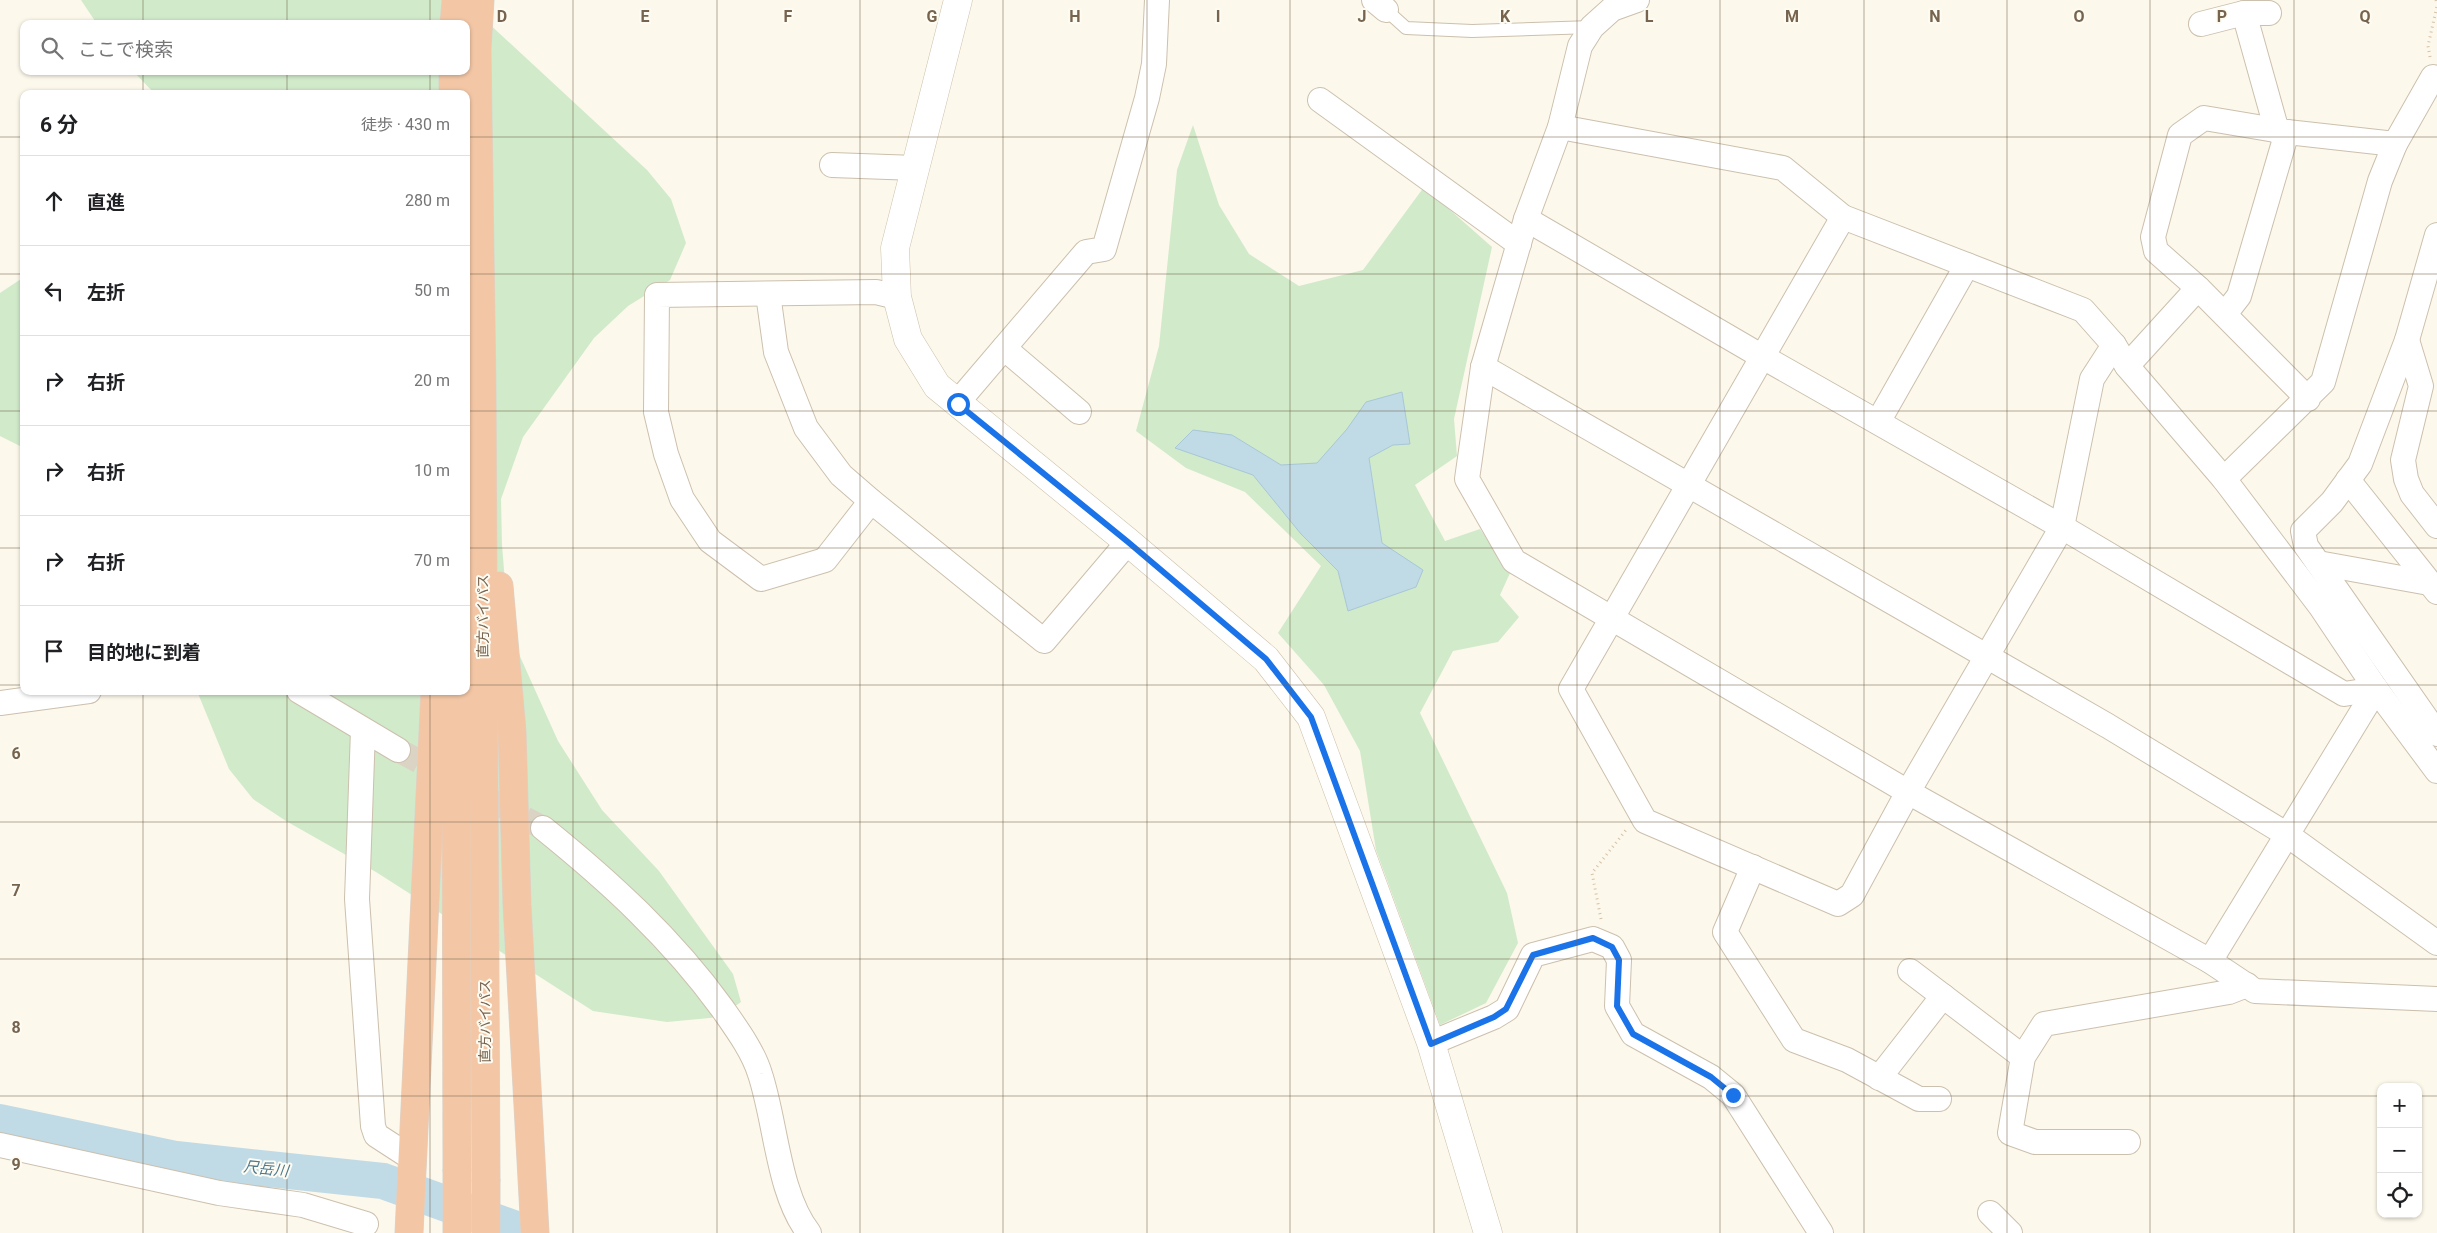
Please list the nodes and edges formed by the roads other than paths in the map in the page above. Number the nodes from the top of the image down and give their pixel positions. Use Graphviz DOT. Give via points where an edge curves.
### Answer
graph roads {
  1 [pos="450,0"];
  2 [pos="456,0"];
  3 [pos="480,0"];
  4 [pos="487,0"];
  5 [pos="958,0"];
  6 [pos="1157,0"];
  7 [pos="1638,0"];
  8 [pos="1380,5"];
  9 [pos="2244,13"];
  10 [pos="2269,14"];
  11 [pos="452,20"];
  12 [pos="454,20"];
  13 [pos="2202,24"];
  14 [pos="1592,27"];
  15 [pos="477,49"];
  16 [pos="453,75"];
  17 [pos="2435,79"];
  18 [pos="453,90"];
  19 [pos="1320,100"];
  20 [pos="1560,127"];
  21 [pos="2282,132"];
  22 [pos="2395,144"];
  23 [pos="832,165"];
  24 [pos="916,168"];
  25 [pos="1843,217"];
  26 [pos="1526,219"];
  27 [pos="2437,235"];
  28 [pos="1519,244"];
  29 [pos="1967,265"];
  30 [pos="2198,288"];
  31 [pos="768,294"];
  32 [pos="897,298"];
  33 [pos="2225,314"];
  34 [pos="2408,340"];
  35 [pos="2114,345"];
  36 [pos="1004,348"];
  37 [pos="1761,356"];
  38 [pos="2127,366"];
  39 [pos="1483,367"];
  40 [pos="482,388"];
  41 [pos="2308,399"];
  42 [pos="958,404"];
  43 [pos="1079,412"];
  44 [pos="1878,422"];
  45 [pos="2224,479"];
  46 [pos="2348,480"];
  47 [pos="1689,485"];
  48 [pos="871,501"];
  49 [pos="2437,526"];
  50 [pos="2062,527"];
  51 [pos="1128,542"];
  52 [pos="2318,564"];
  53 [pos="2433,588"];
  54 [pos="1611,618"];
  55 [pos="1986,658"];
  56 [pos="2376,689"];
  57 [pos="59,695"];
  58 [pos="306,695"];
  59 [pos="435,695"];
  60 [pos="456,695"];
  61 [pos="0,703"];
  62 [pos="2407,711"];
  63 [pos="363,730"];
  64 [pos="2437,734"];
  65 [pos="398,750"];
  66 [pos="2437,771"];
  67 [pos="1908,792"];
  68 [pos="544,828"];
  69 [pos="2286,834"];
  70 [pos="1753,867"];
  71 [pos="2437,943"];
  72 [pos="2210,961"];
  73 [pos="1910,971"];
  74 [pos="2247,986"];
  75 [pos="1942,996"];
  76 [pos="2437,999"];
  77 [pos="1431,1044"];
  78 [pos="2022,1057"];
  79 [pos="1879,1078"];
  80 [pos="1939,1099"];
  81 [pos="2128,1142"];
  82 [pos="0,1145"];
  83 [pos="413,1159"];
  84 [pos="1990,1213"];
  85 [pos="366,1224"];
  86 [pos="409,1233"];
  87 [pos="456,1233"];
  88 [pos="486,1233"];
  89 [pos="535,1233"];
  90 [pos="809,1233"];
  91 [pos="1488,1233"];
  92 [pos="1821,1233"];
  93 [pos="2010,1233"];
  1 -- 11 [label="highway"];
  2 -- 12 [label="highway"];
  3 -- 15 [label="highway, 直方バイパス"];
  4 -- 15 [label="highway"];
  5 -- 24 [label="street"];
  6 -- 36 [label="street" via="1154,64 1104,250 1086,252"];
  7 -- 14 [label="street" via="1612,9"];
  8 -- 14 [label="lane" via="1406,28"];
  9 -- 10 [label="street"];
  9 -- 13 [label="street"];
  9 -- 21 [label="street"];
  14 -- 20 [label="street" via="1580,46"];
  15 -- 40 [label="highway, 直方バイパス"];
  16 -- 18 [label="highway"];
  17 -- 22 [label="street"];
  19 -- 28 [label="street"];
  20 -- 25 [label="street" via="1784,168"];
  20 -- 26 [label="street"];
  21 -- 22 [label="street"];
  21 -- 30 [label="street" via="2204,118 2180,136 2153,237 2156,252"];
  21 -- 33 [label="street" via="2239,296"];
  22 -- 41 [label="street" via="2380,181 2323,382"];
  23 -- 24 [label="street"];
  24 -- 32 [label="street" via="895,248"];
  25 -- 29 [label="street"];
  25 -- 37 [label="street"];
  26 -- 28 [label="street"];
  26 -- 37 [label="street"];
  27 -- 34 [label="street"];
  28 -- 39 [label="street"];
  29 -- 35 [label="street" via="2083,310"];
  29 -- 44 [label="street"];
  30 -- 33 [label="street"];
  30 -- 38 [label="street"];
  31 -- 32 [label="street" via="876,292"];
  31 -- 48 [label="street" via="776,352 806,428 841,475"];
  31 -- 48 [label="street" via="657,295 656,412 666,454 682,498 710,541 761,579 825,560"];
  32 -- 42 [label="street" via="908,339 937,386"];
  33 -- 41 [label="street"];
  34 -- 46 [label="street" via="2360,464"];
  34 -- 49 [label="street" via="2421,386 2403,460 2412,494"];
  35 -- 38 [label="street"];
  35 -- 50 [label="street" via="2092,379"];
  36 -- 42 [label="street"];
  36 -- 43 [label="street"];
  37 -- 44 [label="street"];
  37 -- 47 [label="street"];
  38 -- 45 [label="street"];
  39 -- 47 [label="street"];
  39 -- 54 [label="street" via="1467,479 1514,561"];
  40 -- 88 [label="highway, 直方バイパス, bridge"];
  40 -- 89 [label="highway" via="512,731 517,905"];
  41 -- 45 [label="street"];
  42 -- 51 [label="street"];
  44 -- 50 [label="street"];
  45 -- 56 [label="street" via="2321,607"];
  46 -- 52 [label="street" via="2332,502 2303,531 2306,546"];
  46 -- 53 [label="street"];
  47 -- 54 [label="street"];
  47 -- 55 [label="street"];
  48 -- 51 [label="street" via="1044,641"];
  50 -- 55 [label="street"];
  50 -- 56 [label="street" via="2344,694"];
  51 -- 77 [label="street" via="1266,659 1311,717"];
  52 -- 53 [label="street"];
  52 -- 62 [label="street"];
  54 -- 67 [label="street"];
  54 -- 70 [label="street" via="1571,689 1645,821"];
  55 -- 67 [label="street"];
  55 -- 69 [label="street" via="2108,726"];
  56 -- 62 [label="street"];
  56 -- 69 [label="street"];
  57 -- 61 [label="street"];
  58 -- 63 [label="street"];
  59 -- 83 [label="highway"];
  60 -- 87 [label="highway, 直方バイパス, bridge"];
  62 -- 64 [label="street"];
  62 -- 66 [label="street"];
  63 -- 65 [label="street"];
  63 -- 83 [label="street" via="357,899 373,1126 376,1135"];
  67 -- 70 [label="street" via="1852,895 1838,904"];
  67 -- 72 [label="street"];
  68 -- 90 [label="street" via="656,928 696,972 736,1027 760,1073 797,1219"];
  69 -- 71 [label="street"];
  69 -- 72 [label="street"];
  70 -- 79 [label="street" via="1725,932 1794,1040 1847,1060"];
  72 -- 74 [label="street"];
  73 -- 75 [label="street"];
  74 -- 76 [label="street" via="2255,991"];
  74 -- 78 [label="street" via="2229,992 2044,1024"];
  75 -- 78 [label="street"];
  75 -- 79 [label="street"];
  77 -- 91 [label="street"];
  77 -- 92 [label="street" via="1506,1009 1533,955 1593,938 1612,947 1619,960 1617,1006 1633,1034 1711,1077 1733,1095"];
  78 -- 81 [label="street" via="2010,1133 2035,1142"];
  79 -- 80 [label="street" via="1919,1099"];
  82 -- 85 [label="street" via="219,1193 303,1205"];
  83 -- 86 [label="highway"];
  84 -- 93 [label="street"];
}
